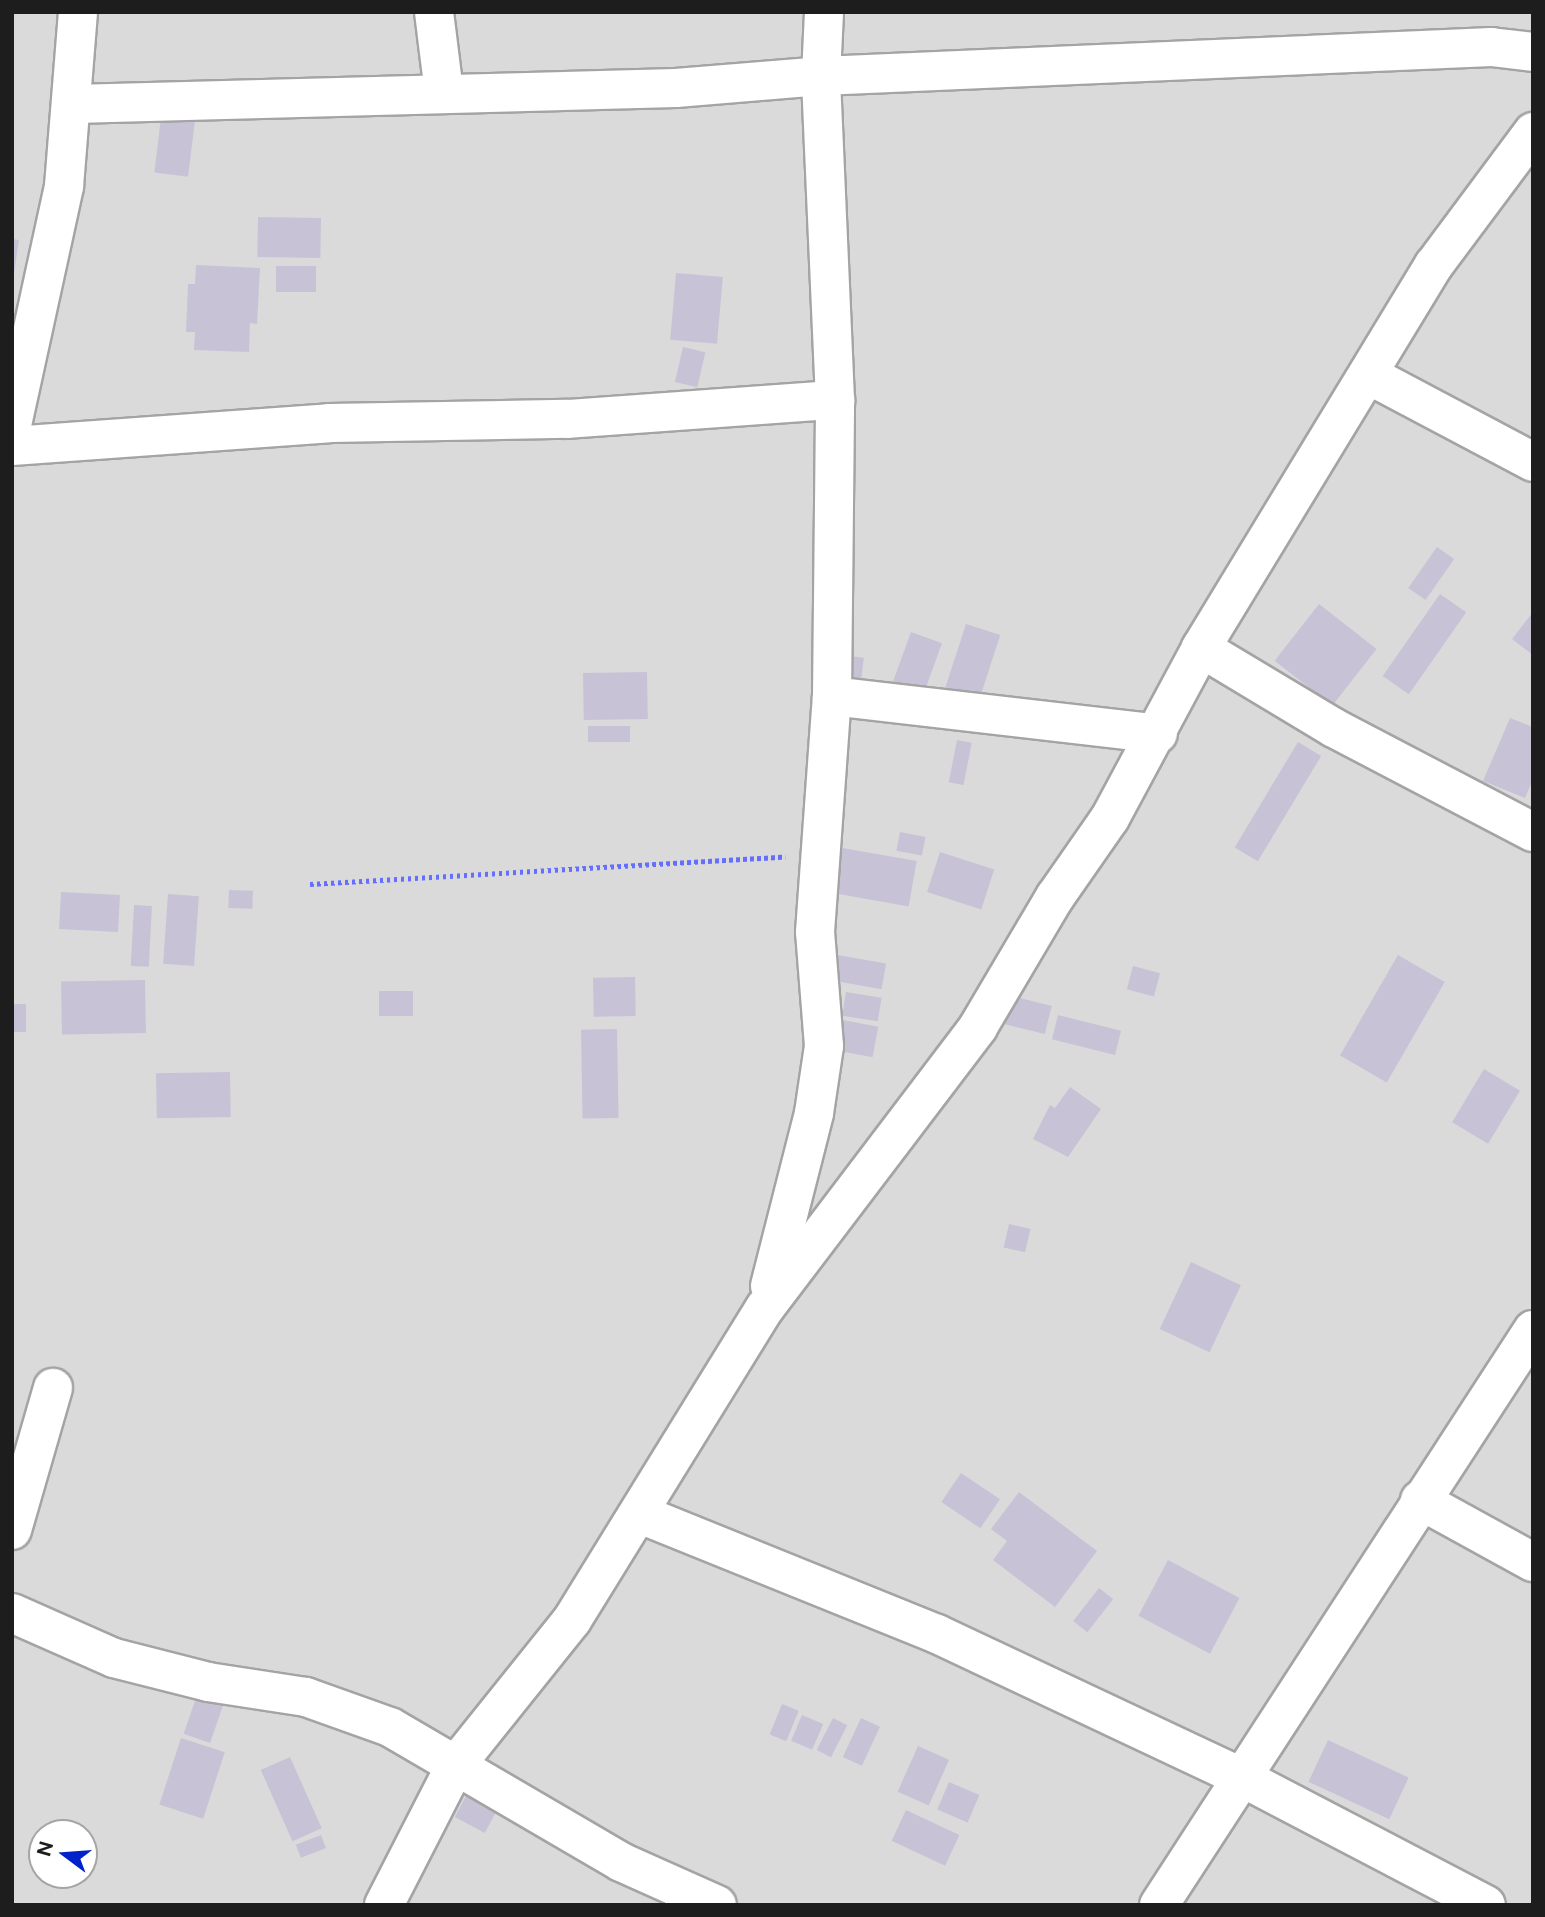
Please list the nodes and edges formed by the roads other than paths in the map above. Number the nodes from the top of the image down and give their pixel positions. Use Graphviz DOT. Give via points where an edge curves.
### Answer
graph roads {
  1 [pos="78,12"];
  2 [pos="435,12"];
  3 [pos="824,12"];
  4 [pos="1533,52"];
  5 [pos="821,76"];
  6 [pos="444,92"];
  7 [pos="73,104"];
  8 [pos="1533,132"];
  9 [pos="1368,375"];
  10 [pos="835,400"];
  11 [pos="12,425"];
  12 [pos="12,446"];
  13 [pos="1533,462"];
  14 [pos="1201,648"];
  15 [pos="832,696"];
  16 [pos="1158,734"];
  17 [pos="1533,832"];
  18 [pos="793,1206"];
  19 [pos="828,1221"];
  20 [pos="765,1308"];
  21 [pos="1533,1330"];
  22 [pos="52,1388"];
  23 [pos="1420,1500"];
  24 [pos="640,1514"];
  25 [pos="12,1530"];
  26 [pos="1533,1562"];
  27 [pos="12,1613"];
  28 [pos="455,1766"];
  29 [pos="1243,1779"];
  30 [pos="384,1905"];
  31 [pos="717,1905"];
  32 [pos="1159,1905"];
  33 [pos="1486,1905"];
  1 -- 7 [label="street"];
  2 -- 6 [label="street"];
  3 -- 5 [label="street"];
  4 -- 5 [label="street" via="1491,47"];
  5 -- 6 [label="street" via="676,88"];
  5 -- 10 [label="street"];
  6 -- 7 [label="street"];
  7 -- 11 [label="street" via="64,186"];
  8 -- 9 [label="street" via="1433,265"];
  9 -- 13 [label="street"];
  9 -- 14 [label="street"];
  10 -- 12 [label="street" via="568,419 329,423"];
  10 -- 15 [label="street"];
  14 -- 16 [label="street"];
  14 -- 17 [label="street" via="1334,728"];
  15 -- 16 [label="street"];
  15 -- 18 [label="street" via="815,932 824,1046"];
  16 -- 19 [label="street" via="978,1027"];
  18 -- 19 [label="street"];
  18 -- 20 [label="street"];
  19 -- 20 [label="street"];
  20 -- 24 [label="street"];
  21 -- 23 [label="street"];
  22 -- 25 [label="street"];
  23 -- 26 [label="street"];
  23 -- 29 [label="street"];
  24 -- 28 [label="street" via="572,1620"];
  24 -- 29 [label="street" via="937,1634"];
  27 -- 28 [label="street" via="114,1658 208,1682 306,1697 390,1727"];
  28 -- 30 [label="street"];
  28 -- 31 [label="street" via="621,1862"];
  29 -- 32 [label="street"];
  29 -- 33 [label="street"];
}
